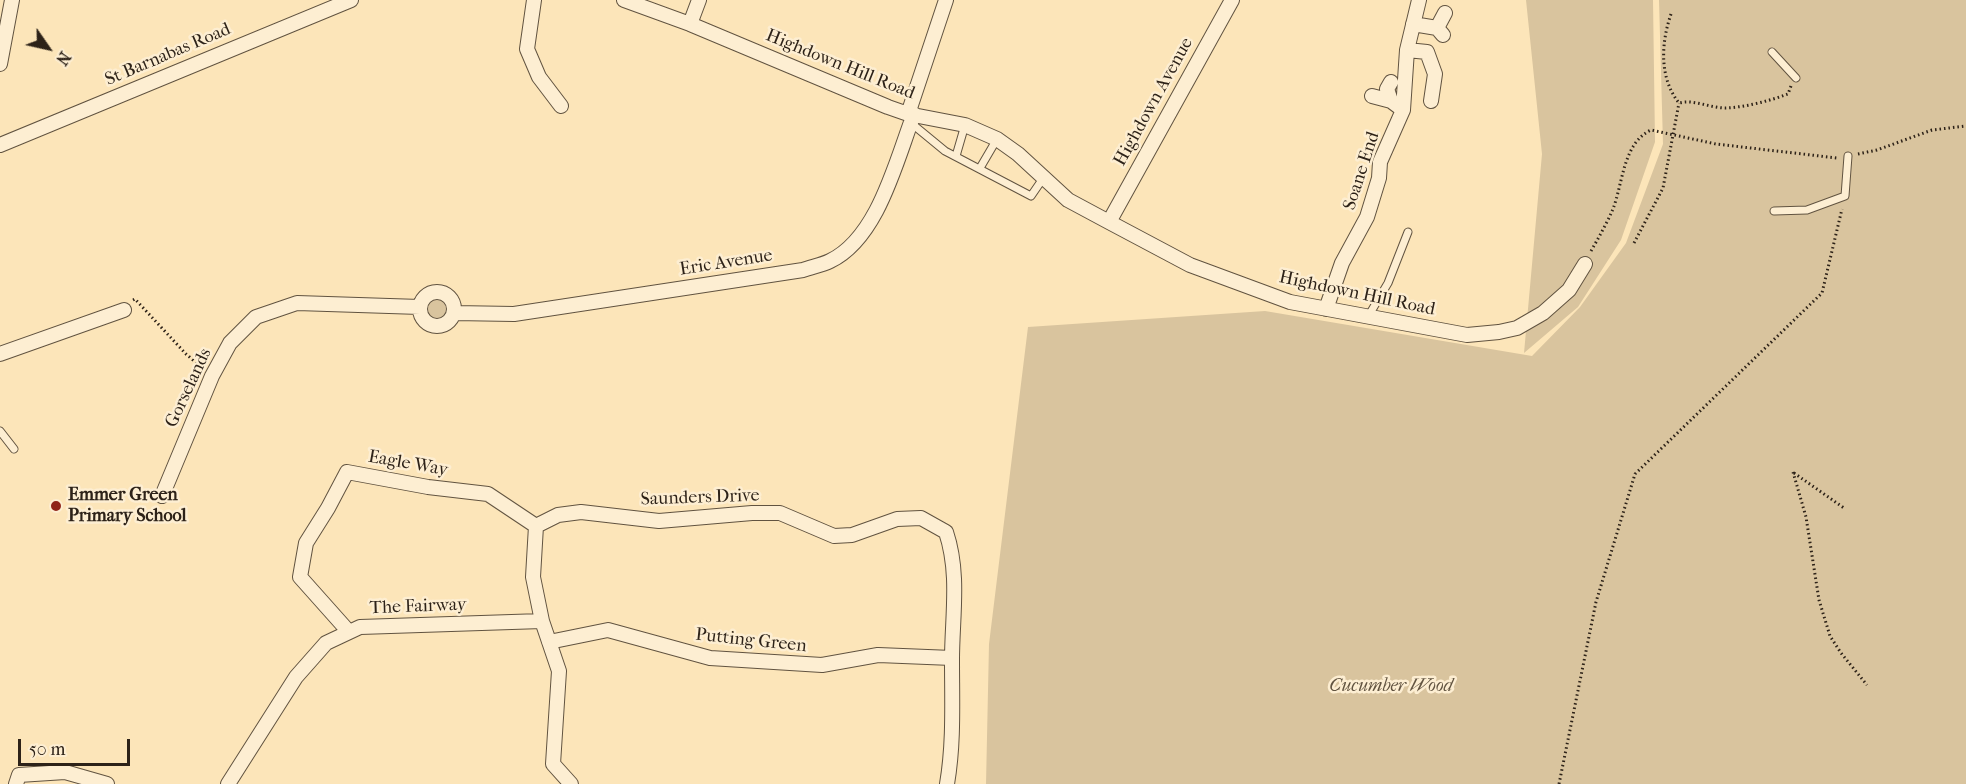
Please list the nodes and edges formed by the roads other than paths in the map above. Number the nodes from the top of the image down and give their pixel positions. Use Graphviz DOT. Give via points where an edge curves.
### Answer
graph roads {
  1 [pos="12,0"];
  2 [pos="351,0"];
  3 [pos="534,0"];
  4 [pos="624,0"];
  5 [pos="699,0"];
  6 [pos="946,0"];
  7 [pos="1232,0"];
  8 [pos="1419,0"];
  9 [pos="1445,13"];
  10 [pos="690,24"];
  11 [pos="1413,24"];
  12 [pos="1407,50"];
  13 [pos="1772,52"];
  14 [pos="0,64"];
  15 [pos="1795,77"];
  16 [pos="1391,82"];
  17 [pos="1372,96"];
  18 [pos="1431,100"];
  19 [pos="1391,101"];
  20 [pos="561,106"];
  21 [pos="1403,110"];
  22 [pos="911,117"];
  23 [pos="966,125"];
  24 [pos="996,139"];
  25 [pos="0,145"];
  26 [pos="956,156"];
  27 [pos="1848,156"];
  28 [pos="980,168"];
  29 [pos="1044,177"];
  30 [pos="1774,211"];
  31 [pos="1109,222"];
  32 [pos="1408,232"];
  33 [pos="1585,264"];
  34 [pos="420,307"];
  35 [pos="1326,309"];
  36 [pos="124,310"];
  37 [pos="454,313"];
  38 [pos="1369,315"];
  39 [pos="0,354"];
  40 [pos="1,434"];
  41 [pos="14,449"];
  42 [pos="162,496"];
  43 [pos="536,526"];
  44 [pos="542,621"];
  45 [pos="349,632"];
  46 [pos="549,642"];
  47 [pos="952,658"];
  48 [pos="16,784"];
  49 [pos="107,784"];
  50 [pos="228,784"];
  51 [pos="571,784"];
  52 [pos="947,784"];
  1 -- 14 [label="street"];
  2 -- 25 [label="street, St Barnabas Road"];
  3 -- 20 [label="street" via="527,49 539,77"];
  4 -- 10 [label="street"];
  5 -- 10 [label="street"];
  6 -- 22 [label="street, Eric Avenue"];
  7 -- 31 [label="street, Highdown Avenue"];
  8 -- 11 [label="street, Soane End"];
  9 -- 11 [label="street" via="1440,32"];
  10 -- 22 [label="street, Highdown Hill Road"];
  11 -- 12 [label="street, Soane End"];
  12 -- 18 [label="street" via="1427,52 1435,74"];
  12 -- 21 [label="street, Soane End"];
  13 -- 15 [label="lane"];
  16 -- 19 [label="street" via="1387,89"];
  17 -- 19 [label="street"];
  19 -- 21 [label="street"];
  21 -- 35 [label="street, Soane End" via="1380,162 1367,217 1342,263"];
  22 -- 23 [label="street, Highdown Hill Road"];
  22 -- 26 [label="lane" via="945,151"];
  22 -- 37 [label="street, Eric Avenue" via="876,215 858,239 830,261 803,270 514,314"];
  23 -- 24 [label="street, Highdown Hill Road"];
  23 -- 26 [label="lane"];
  24 -- 28 [label="lane"];
  24 -- 29 [label="street, Highdown Hill Road"];
  26 -- 28 [label="lane"];
  27 -- 30 [label="lane" via="1845,196 1806,210"];
  28 -- 29 [label="lane" via="1031,196"];
  29 -- 31 [label="street, Highdown Hill Road" via="1068,200"];
  31 -- 35 [label="street, Highdown Hill Road" via="1190,265 1290,302"];
  32 -- 38 [label="lane" via="1388,283"];
  33 -- 38 [label="street, Highdown Hill Road" via="1569,290 1543,313 1517,328 1467,335"];
  34 -- 37 [label="street" via="423,318 432,325 443,325"];
  34 -- 37 [label="street" via="425,297 440,292 450,297"];
  34 -- 42 [label="street, Gorselands" via="297,303 256,317 230,343 212,376"];
  35 -- 38 [label="street, Highdown Hill Road"];
  36 -- 39 [label="street"];
  40 -- 41 [label="lane"];
  43 -- 44 [label="street" via="533,578"];
  43 -- 45 [label="street, Eagle Way" via="488,494 346,472 306,543 300,577"];
  43 -- 47 [label="street, Saunders Drive" via="558,515 581,512 659,521 780,513 834,536 852,535 897,519 921,518 946,532 952,552"];
  44 -- 45 [label="street, The Fairway" via="360,627"];
  44 -- 46 [label="street"];
  45 -- 50 [label="street, The Fairway" via="326,643 296,677"];
  46 -- 47 [label="street, Putting Green" via="608,630 710,658 822,665 878,655"];
  46 -- 51 [label="street" via="559,671 553,764"];
  47 -- 52 [label="street, Saunders Drive" via="953,730"];
  48 -- 49 [label="street" via="19,775 64,772"];
}
